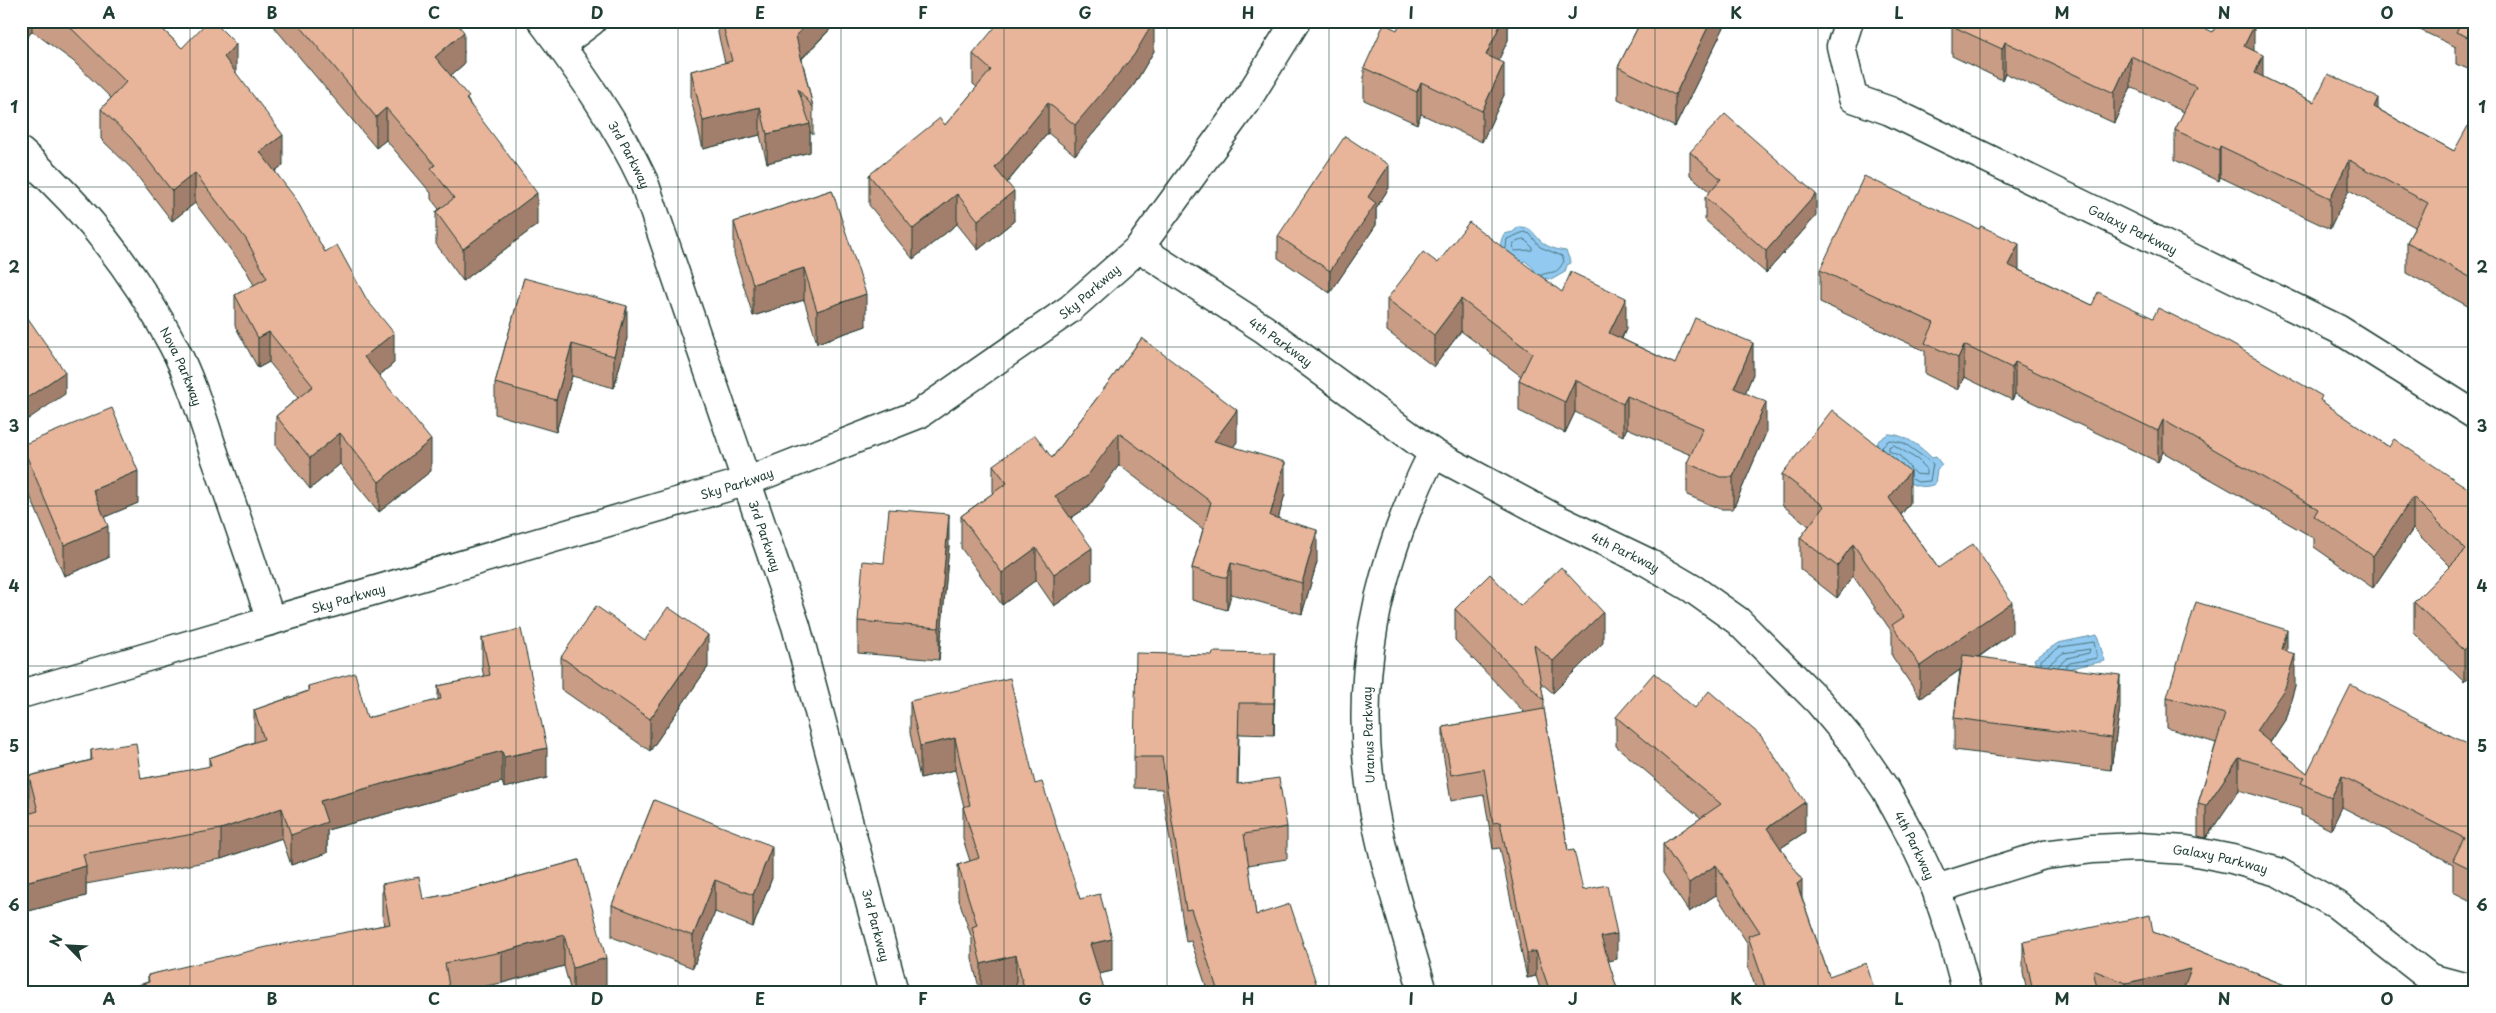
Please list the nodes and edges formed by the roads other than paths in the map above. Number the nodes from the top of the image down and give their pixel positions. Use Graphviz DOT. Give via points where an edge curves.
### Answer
graph roads {
  1 [pos="542,21"];
  2 [pos="592,21"];
  3 [pos="1296,21"];
  4 [pos="1850,21"];
  5 [pos="560,45"];
  6 [pos="21,152"];
  7 [pos="1138,248"];
  8 [pos="2475,415"];
  9 [pos="1433,453"];
  10 [pos="748,481"];
  11 [pos="271,620"];
  12 [pos="21,694"];
  13 [pos="1936,889"];
  14 [pos="2475,990"];
  15 [pos="892,991"];
  16 [pos="1423,992"];
  17 [pos="1967,992"];
  1 -- 5 [label="street, 3rd Parkway"];
  2 -- 5 [label="street"];
  3 -- 7 [label="street, Sky Parkway" via="1247,100"];
  4 -- 8 [label="street, Galaxy Parkway" via="1841,46 1852,98 1890,111 2338,329"];
  5 -- 10 [label="street, 3rd Parkway" via="625,142 644,182"];
  6 -- 11 [label="street, Nova Parkway" via="87,216 120,257 174,347 195,396"];
  7 -- 9 [label="street, 4th Parkway" via="1264,329"];
  7 -- 10 [label="street, Sky Parkway" via="1070,309 919,414"];
  9 -- 13 [label="street, 4th Parkway" via="1549,515 1647,562 1738,621 1819,702 1854,745 1886,790"];
  9 -- 16 [label="street, Uranus Parkway" via="1395,537 1382,581 1366,672 1365,718 1374,810"];
  10 -- 11 [label="street, Sky Parkway"];
  10 -- 15 [label="street, 3rd Parkway" via="796,626"];
  11 -- 12 [label="street, Sky Parkway"];
  13 -- 14 [label="street, Galaxy Parkway" via="2044,855 2139,846 2186,850 2278,872 2337,905 2430,978"];
  13 -- 17 [label="street, 4th Parkway" via="1954,940"];
}
